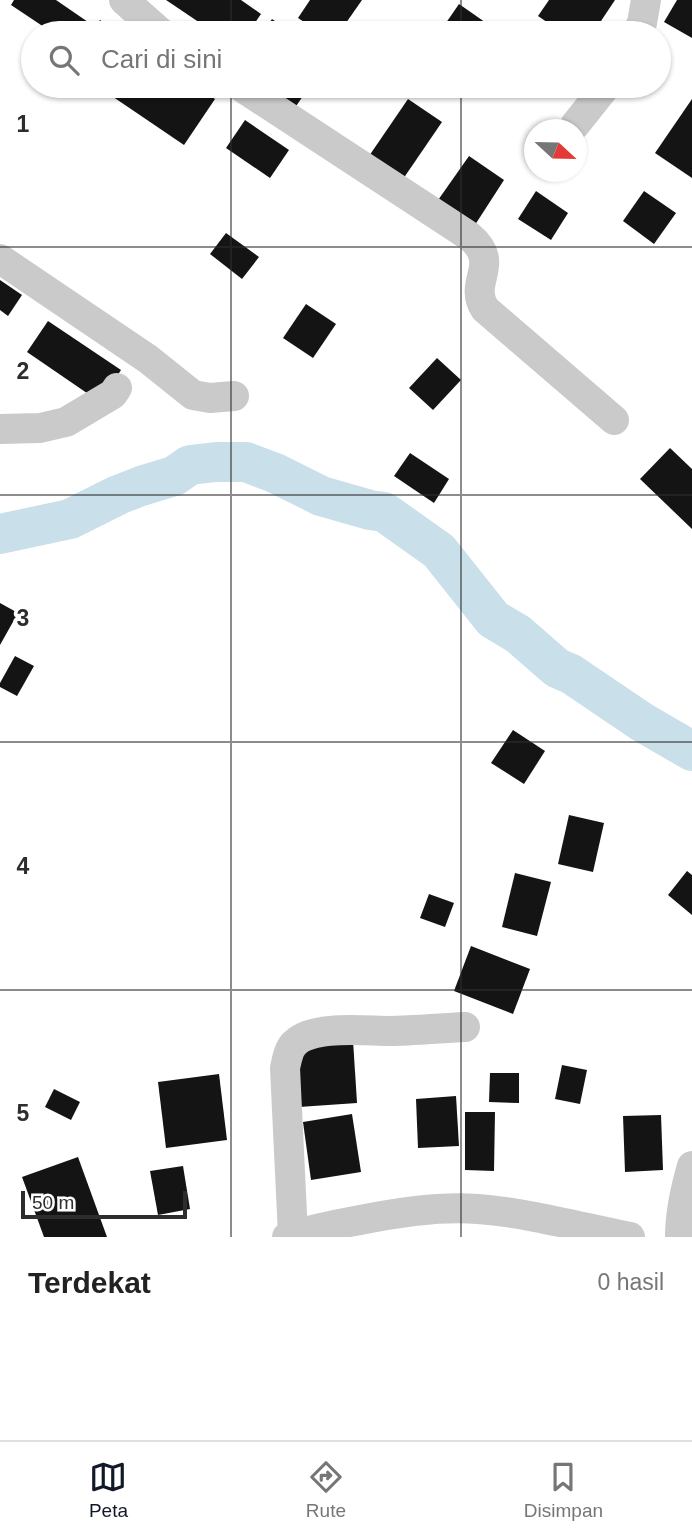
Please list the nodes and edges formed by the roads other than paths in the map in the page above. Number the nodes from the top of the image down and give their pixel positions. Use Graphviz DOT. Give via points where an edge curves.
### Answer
graph roads {
  1 [pos="124,0"];
  2 [pos="646,0"];
  3 [pos="146,21"];
  4 [pos="642,21"];
  5 [pos="258,98"];
  6 [pos="596,98"];
  7 [pos="580,119"];
  8 [pos="0,259"];
  9 [pos="117,388"];
  10 [pos="234,396"];
  11 [pos="614,421"];
  12 [pos="0,429"];
  13 [pos="465,1027"];
  14 [pos="692,1166"];
  15 [pos="290,1236"];
  16 [pos="630,1237"];
  17 [pos="680,1237"];
  1 -- 3 [label="street"];
  2 -- 4 [label="street"];
  5 -- 11 [label="street" via="480,244 484,258 479,296 485,309"];
  6 -- 7 [label="street"];
  8 -- 10 [label="street" via="148,359 193,395"];
  9 -- 12 [label="street" via="66,422"];
  13 -- 15 [label="street" via="338,1030 295,1042 285,1068"];
  14 -- 17 [label="street" via="683,1195"];
  15 -- 16 [label="street" via="439,1208 510,1213"];
}
